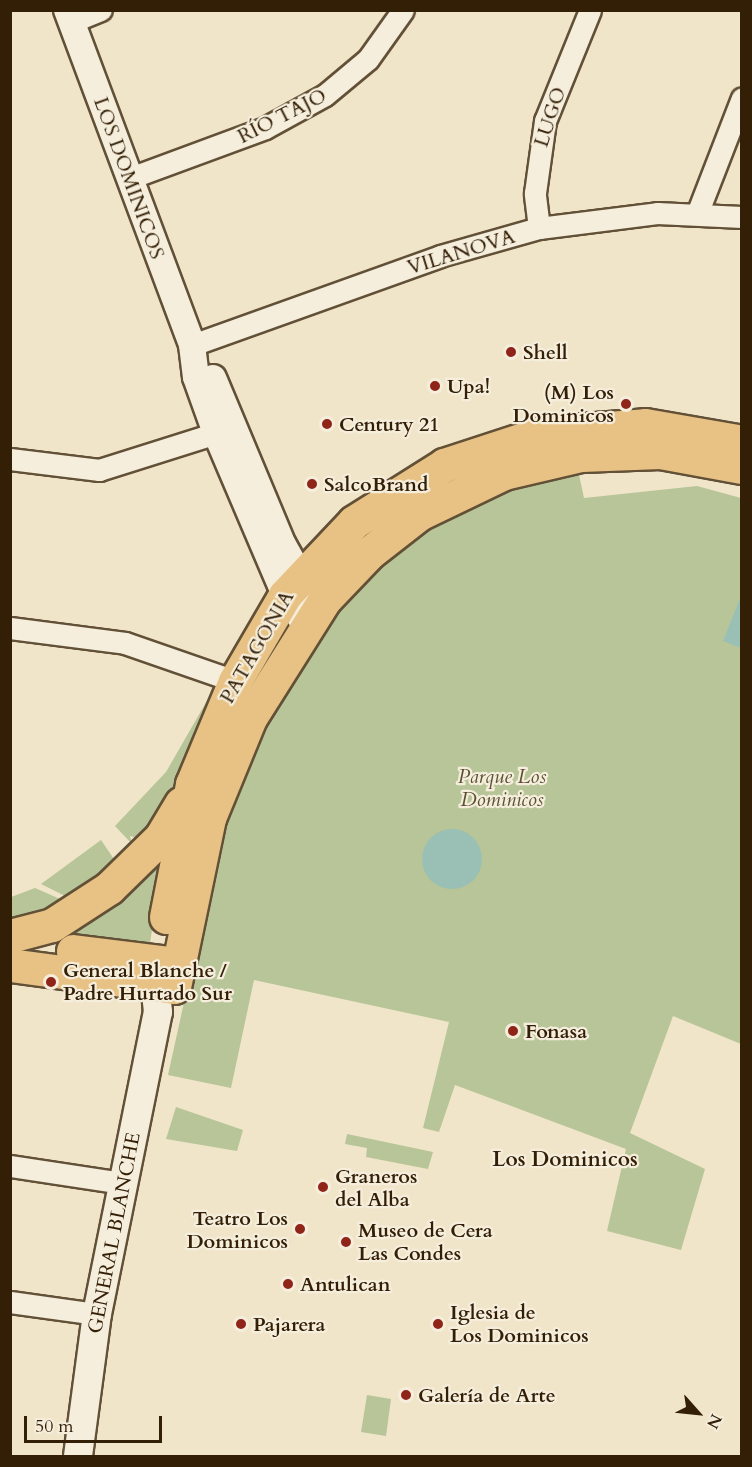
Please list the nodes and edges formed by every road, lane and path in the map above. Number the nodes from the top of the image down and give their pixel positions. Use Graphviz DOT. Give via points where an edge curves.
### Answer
graph roads {
  1 [pos="101,10"];
  2 [pos="403,10"];
  3 [pos="590,10"];
  4 [pos="69,16"];
  5 [pos="741,98"];
  6 [pos="130,178"];
  7 [pos="697,214"];
  8 [pos="741,217"];
  9 [pos="539,228"];
  10 [pos="192,345"];
  11 [pos="216,433"];
  12 [pos="741,442"];
  13 [pos="10,459"];
  14 [pos="741,467"];
  15 [pos="291,587"];
  16 [pos="312,615"];
  17 [pos="10,628"];
  18 [pos="235,681"];
  19 [pos="192,784"];
  20 [pos="11,958"];
  21 [pos="165,982"];
  22 [pos="10,1166"];
  23 [pos="123,1182"];
  24 [pos="10,1302"];
  25 [pos="97,1314"];
  26 [pos="78,1456"];
  1 -- 4 [label="street"];
  2 -- 6 [label="street, RÍO TAJO" via="368,59 325,95 265,128"];
  3 -- 9 [label="street, LUGO" via="545,121 535,192"];
  4 -- 6 [label="street, LOS DOMINICOS"];
  5 -- 7 [label="street"];
  6 -- 10 [label="street, LOS DOMINICOS"];
  7 -- 8 [label="street, VILANOVA"];
  7 -- 9 [label="street, VILANOVA" via="617,216"];
  9 -- 10 [label="street, VILANOVA" via="440,256"];
  10 -- 11 [label="street, LOS DOMINICOS" via="196,377"];
  10 -- 15 [label="street, LOS DOMINICOS" via="209,369"];
  11 -- 13 [label="street" via="107,469"];
  11 -- 15 [label="street, LOS DOMINICOS"];
  12 -- 15 [label="main road, PATAGONIA" via="628,425 560,430 507,441 456,459 387,497 333,540"];
  14 -- 16 [label="main road, PATAGONIA" via="691,456 628,452 519,468 419,514 369,553"];
  15 -- 16 [label="street, LOS DOMINICOS"];
  15 -- 18 [label="main road, PATAGONIA"];
  16 -- 21 [label="main road, PATAGONIA" via="262,694 221,784"];
  17 -- 18 [label="street" via="125,643"];
  18 -- 19 [label="main road, PATAGONIA"];
  19 -- 20 [label="main road" via="161,837 109,888 52,925"];
  19 -- 21 [label="main road, PATAGONIA"];
  20 -- 21 [label="main road"];
  21 -- 23 [label="main road, GENERAL BLANCHE"];
  22 -- 23 [label="street"];
  23 -- 25 [label="main road, GENERAL BLANCHE"];
  24 -- 25 [label="street"];
  25 -- 26 [label="main road, GENERAL BLANCHE"];
}
